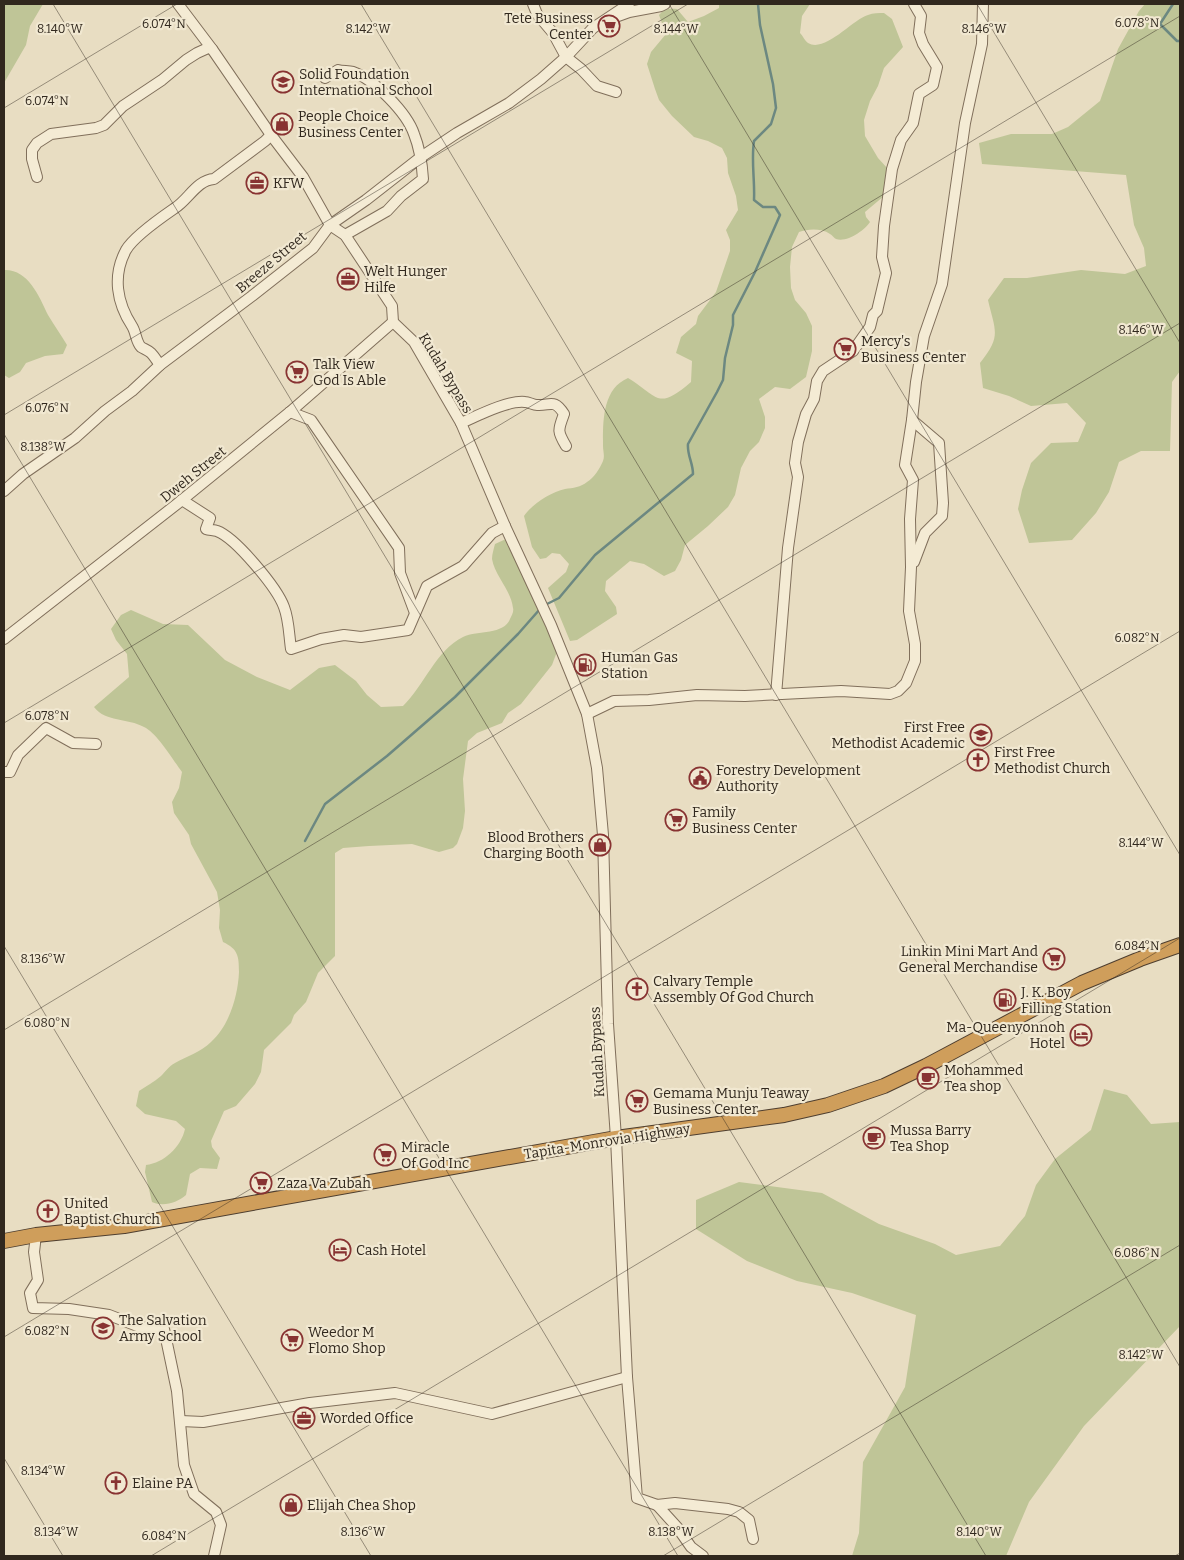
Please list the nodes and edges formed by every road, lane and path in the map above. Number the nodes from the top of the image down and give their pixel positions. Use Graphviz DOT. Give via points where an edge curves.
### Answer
graph roads {
  1 [pos="178,4"];
  2 [pos="533,4"];
  3 [pos="629,4"];
  4 [pos="665,4"];
  5 [pos="914,4"];
  6 [pos="983,4"];
  7 [pos="605,20"];
  8 [pos="212,49"];
  9 [pos="566,57"];
  10 [pos="325,78"];
  11 [pos="616,92"];
  12 [pos="271,134"];
  13 [pos="421,157"];
  14 [pos="36,177"];
  15 [pos="330,225"];
  16 [pos="345,235"];
  17 [pos="393,322"];
  18 [pos="160,365"];
  19 [pos="290,412"];
  20 [pos="912,420"];
  21 [pos="461,423"];
  22 [pos="566,446"];
  23 [pos="4,491"];
  24 [pos="182,500"];
  25 [pos="505,526"];
  26 [pos="912,567"];
  27 [pos="415,612"];
  28 [pos="4,639"];
  29 [pos="776,695"];
  30 [pos="587,714"];
  31 [pos="96,744"];
  32 [pos="4,772"];
  33 [pos="1180,945"];
  34 [pos="616,1138"];
  35 [pos="36,1235"];
  36 [pos="4,1242"];
  37 [pos="627,1377"];
  38 [pos="181,1421"];
  39 [pos="657,1505"];
  40 [pos="753,1539"];
  41 [pos="214,1556"];
  42 [pos="703,1556"];
  1 -- 8 [label="street"];
  2 -- 9 [label="street"];
  3 -- 7 [label="street, Breeze Street"];
  4 -- 7 [label="street"];
  5 -- 29 [label="street" via="921,16 919,33 923,44 937,67 933,85 919,94 913,123 901,140 892,168 882,257 886,273 876,311 870,327 853,351 823,371 817,381 798,442 795,463 798,477 788,548"];
  6 -- 20 [label="street" via="982,44 965,123 942,284 924,336"];
  7 -- 9 [label="street, Breeze Street"];
  8 -- 12 [label="street"];
  8 -- 14 [label="street" via="186,60 123,106 104,125 51,134 36,143 32,150"];
  9 -- 11 [label="street" via="597,86"];
  9 -- 13 [label="street, Breeze Street" via="509,103"];
  10 -- 13 [label="street" via="338,70 353,72 382,91 414,132"];
  12 -- 15 [label="street" via="303,177"];
  12 -- 18 [label="street" via="214,179 196,188 184,203 156,220 127,249 117,286 121,304 140,346 152,353"];
  13 -- 15 [label="street, Breeze Street"];
  13 -- 16 [label="street" via="423,179 387,211"];
  15 -- 16 [label="street"];
  15 -- 18 [label="street, Breeze Street" via="313,248"];
  16 -- 17 [label="street" via="392,306"];
  17 -- 19 [label="street, Dweh Street"];
  17 -- 21 [label="street, Kudah Bypass" via="414,342"];
  18 -- 23 [label="street, Breeze Street" via="75,438"];
  19 -- 24 [label="street, Dweh Street"];
  19 -- 27 [label="street" via="311,420 399,548 400,573"];
  20 -- 26 [label="street" via="905,465 913,480 910,519"];
  20 -- 26 [label="street" via="939,443 943,503 942,516 925,533"];
  21 -- 22 [label="street" via="524,401 537,405 549,403 559,407 564,414 558,429"];
  21 -- 25 [label="street, Kudah Bypass"];
  24 -- 27 [label="street" via="210,518 206,529 219,531 234,543 276,591 284,607 291,649 344,635 361,637 408,630"];
  24 -- 28 [label="street, Dweh Street"];
  25 -- 27 [label="street" via="492,533 463,566 427,586"];
  25 -- 30 [label="street, Kudah Bypass" via="544,609"];
  26 -- 29 [label="street" via="909,611 915,661 906,683 898,691 890,694 841,691"];
  29 -- 30 [label="street" via="696,695 614,701"];
  30 -- 34 [label="street, Kudah Bypass" via="600,802 608,1024"];
  31 -- 32 [label="street" via="74,744 46,728 18,754 10,772"];
  33 -- 34 [label="highway, Tapita-Monrovia Highway" via="1082,983 884,1086 828,1105 784,1115"];
  34 -- 35 [label="highway, Tapita-Monrovia Highway" via="210,1212 124,1226"];
  34 -- 37 [label="street, Kudah Bypass"];
  35 -- 36 [label="highway, Tapita-Monrovia Highway"];
  35 -- 38 [label="street" via="34,1252 38,1280 30,1293 33,1308 109,1315 140,1327 164,1329"];
  37 -- 38 [label="street" via="492,1414 395,1393 310,1403 202,1422"];
  37 -- 39 [label="street, Kudah Bypass" via="637,1498"];
  38 -- 41 [label="street" via="184,1465 194,1494 216,1512 221,1525"];
  39 -- 40 [label="street" via="675,1503 733,1510 749,1520"];
  39 -- 42 [label="street" via="691,1547"];
}
